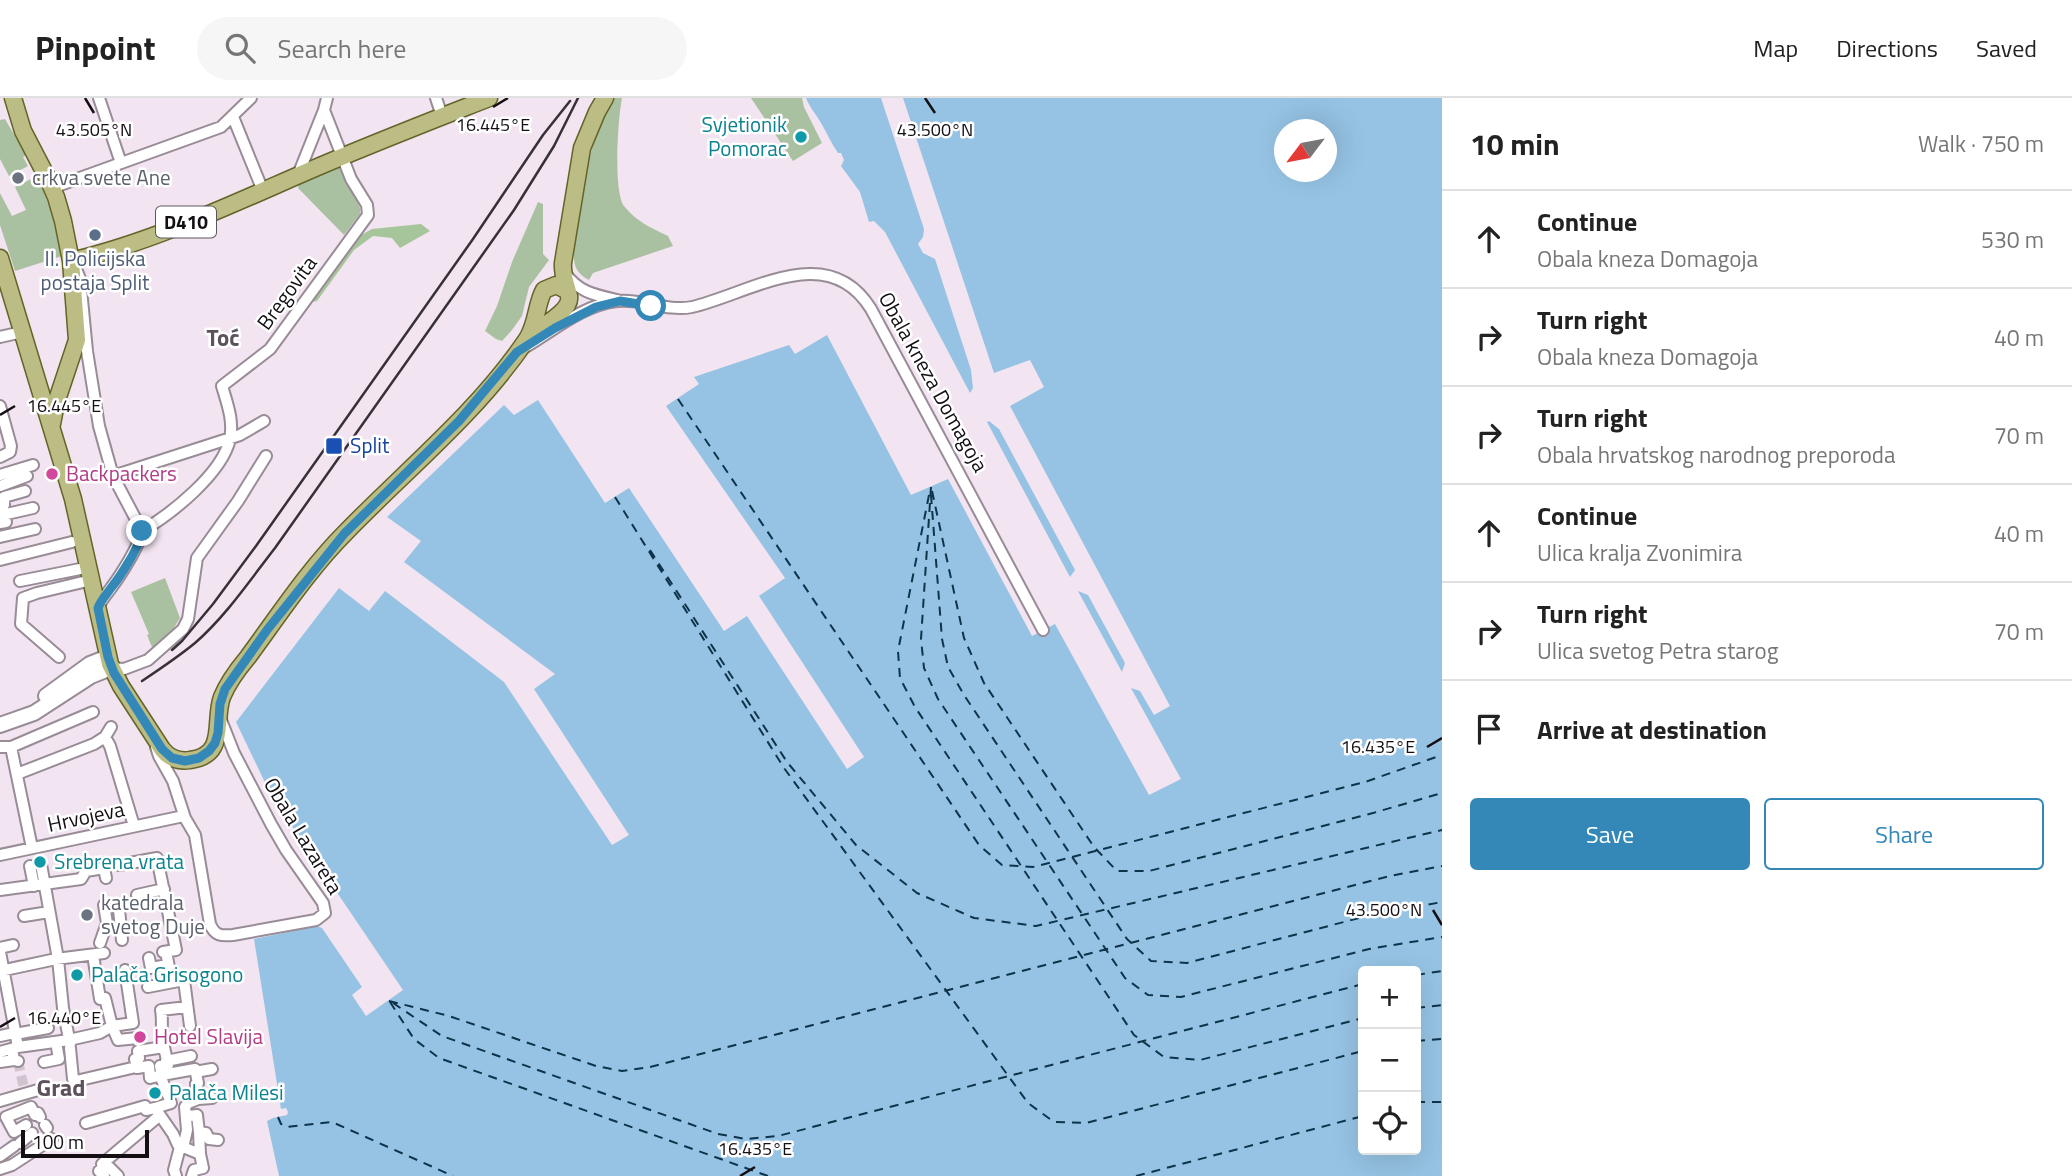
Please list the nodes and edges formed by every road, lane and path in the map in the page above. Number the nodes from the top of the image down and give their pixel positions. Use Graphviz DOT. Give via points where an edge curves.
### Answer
graph roads {
  1 [pos="13,98"];
  2 [pos="99,98"];
  3 [pos="251,98"];
  4 [pos="327,98"];
  5 [pos="436,98"];
  6 [pos="489,98"];
  7 [pos="605,98"];
  8 [pos="324,110"];
  9 [pos="443,116"];
  10 [pos="233,117"];
  11 [pos="343,156"];
  12 [pos="121,163"];
  13 [pos="298,175"];
  14 [pos="52,188"];
  15 [pos="263,191"];
  16 [pos="0,258"];
  17 [pos="71,261"];
  18 [pos="562,267"];
  19 [pos="566,290"];
  20 [pos="620,301"];
  21 [pos="22,332"];
  22 [pos="0,337"];
  23 [pos="528,337"];
  24 [pos="517,352"];
  25 [pos="34,370"];
  26 [pos="65,377"];
  27 [pos="2,419"];
  28 [pos="264,421"];
  29 [pos="51,426"];
  30 [pos="230,438"];
  31 [pos="266,456"];
  32 [pos="0,457"];
  33 [pos="0,475"];
  34 [pos="113,475"];
  35 [pos="0,486"];
  36 [pos="25,491"];
  37 [pos="33,508"];
  38 [pos="1,516"];
  39 [pos="36,529"];
  40 [pos="142,531"];
  41 [pos="0,537"];
  42 [pos="72,542"];
  43 [pos="0,560"];
  44 [pos="80,569"];
  45 [pos="20,581"];
  46 [pos="83,582"];
  47 [pos="98,608"];
  48 [pos="1043,630"];
  49 [pos="59,657"];
  50 [pos="110,662"];
  51 [pos="219,710"];
  52 [pos="93,712"];
  53 [pos="7,723"];
  54 [pos="153,737"];
  55 [pos="6,747"];
  56 [pos="17,774"];
  57 [pos="179,817"];
  58 [pos="134,827"];
  59 [pos="32,848"];
  60 [pos="0,855"];
  61 [pos="120,865"];
  62 [pos="106,878"];
  63 [pos="39,885"];
  64 [pos="0,890"];
  65 [pos="164,890"];
  66 [pos="137,895"];
  67 [pos="104,905"];
  68 [pos="118,905"];
  69 [pos="49,912"];
  70 [pos="24,916"];
  71 [pos="122,940"];
  72 [pos="13,945"];
  73 [pos="0,950"];
  74 [pos="98,954"];
  75 [pos="57,960"];
  76 [pos="150,963"];
  77 [pos="168,965"];
  78 [pos="125,970"];
  79 [pos="2,971"];
  80 [pos="172,982"];
  81 [pos="148,987"];
  82 [pos="187,1007"];
  83 [pos="5,1015"];
  84 [pos="190,1026"];
  85 [pos="120,1027"];
  86 [pos="48,1028"];
  87 [pos="14,1034"];
  88 [pos="0,1036"];
  89 [pos="162,1039"];
  90 [pos="138,1041"];
  91 [pos="56,1042"];
  92 [pos="70,1044"];
  93 [pos="0,1052"];
  94 [pos="15,1054"];
  95 [pos="191,1056"];
  96 [pos="166,1060"];
  97 [pos="0,1062"];
  98 [pos="44,1062"];
  99 [pos="136,1067"];
  100 [pos="212,1069"];
  101 [pos="195,1072"];
  102 [pos="161,1075"];
  103 [pos="46,1088"];
  104 [pos="212,1098"];
  105 [pos="198,1099"];
  106 [pos="3,1100"];
  107 [pos="153,1110"];
  108 [pos="186,1114"];
  109 [pos="11,1115"];
  110 [pos="44,1123"];
  111 [pos="86,1123"];
  112 [pos="198,1132"];
  113 [pos="52,1139"];
  114 [pos="218,1140"];
  115 [pos="182,1147"];
  116 [pos="200,1154"];
  117 [pos="0,1157"];
  118 [pos="4,1168"];
  119 [pos="102,1168"];
  120 [pos="174,1175"];
  121 [pos="118,1176"];
  122 [pos="192,1176"];
  1 -- 14 [label="main road" via="23,131"];
  2 -- 12 [label="street"];
  3 -- 10 [label="street"];
  4 -- 8 [label="street"];
  5 -- 9 [label="street"];
  6 -- 9 [label="main road, D410"];
  7 -- 18 [label="main road" via="582,148"];
  8 -- 11 [label="street"];
  8 -- 13 [label="street"];
  9 -- 11 [label="main road, D410"];
  10 -- 12 [label="street" via="221,127"];
  10 -- 15 [label="street"];
  11 -- 13 [label="main road, D410"];
  11 -- 30 [label="street, Bregovita" via="369,209 366,220 270,349 222,386 232,421"];
  12 -- 14 [label="street"];
  13 -- 15 [label="main road, D410"];
  14 -- 17 [label="main road"];
  15 -- 17 [label="main road, D410"];
  16 -- 21 [label="main road, Obala kneza Domagoja"];
  17 -- 26 [label="main road" via="78,335"];
  17 -- 34 [label="street" via="80,279 99,426"];
  18 -- 19 [label="main road"];
  18 -- 20 [label="street" via="581,289"];
  19 -- 23 [label="main road, Obala kneza Domagoja" via="565,310"];
  19 -- 23 [label="main road, Obala kneza Domagoja" via="556,285 544,290"];
  20 -- 24 [label="street, Obala kneza Domagoja" via="589,310"];
  20 -- 48 [label="street, Obala kneza Domagoja" via="687,307 771,280 806,274 824,274 850,284 871,309"];
  21 -- 22 [label="street"];
  21 -- 25 [label="main road, Obala kneza Domagoja"];
  23 -- 24 [label="main road, Obala kneza Domagoja"];
  24 -- 51 [label="main road, Obala kneza Domagoja" via="459,421 329,551 231,679"];
  25 -- 26 [label="main road" via="49,384"];
  25 -- 29 [label="main road, Obala kneza Domagoja"];
  26 -- 29 [label="main road"];
  27 -- 32 [label="street" via="10,452"];
  28 -- 30 [label="street"];
  29 -- 47 [label="main road, Obala kneza Domagoja"];
  30 -- 34 [label="street"];
  30 -- 40 [label="street" via="214,471 165,518"];
  31 -- 50 [label="street" via="197,558 183,629 151,658 124,669"];
  33 -- 35 [label="street" via="30,471"];
  34 -- 40 [label="street"];
  36 -- 38 [label="street" via="4,497"];
  37 -- 38 [label="street"];
  39 -- 41 [label="street"];
  40 -- 47 [label="street"];
  42 -- 43 [label="street"];
  44 -- 45 [label="street"];
  46 -- 49 [label="street" via="23,598 21,624"];
  47 -- 50 [label="main road, Obala kneza Domagoja"];
  50 -- 53 [label="street" via="34,713"];
  50 -- 54 [label="main road, Obala kneza Domagoja"];
  51 -- 54 [label="main road, Obala kneza Domagoja" via="217,739 199,758 172,758"];
  51 -- 54 [label="street, Obala Lazareta" via="227,737 263,810 322,900 325,910 321,917 223,936 214,931 195,835"];
  52 -- 55 [label="street"];
  55 -- 56 [label="street"];
  56 -- 58 [label="street" via="93,744 108,732"];
  56 -- 59 [label="street"];
  57 -- 58 [label="street, Hrvojeva"];
  58 -- 59 [label="street, Hrvojeva"];
  59 -- 60 [label="street, Hrvojeva"];
  59 -- 63 [label="street"];
  61 -- 65 [label="street" via="157,859"];
  62 -- 63 [label="street" via="104,867 86,871 81,879"];
  63 -- 64 [label="street"];
  63 -- 69 [label="street"];
  65 -- 66 [label="street"];
  65 -- 77 [label="street" via="176,950 165,952"];
  67 -- 74 [label="street" via="107,923"];
  68 -- 71 [label="street"];
  69 -- 70 [label="street"];
  69 -- 75 [label="street"];
  72 -- 73 [label="street"];
  73 -- 79 [label="street"];
  74 -- 75 [label="street"];
  74 -- 85 [label="street" via="100,999 105,998 107,1010"];
  75 -- 79 [label="street"];
  75 -- 92 [label="street"];
  76 -- 77 [label="street"];
  77 -- 80 [label="street"];
  78 -- 85 [label="street"];
  79 -- 83 [label="street"];
  80 -- 81 [label="street"];
  80 -- 82 [label="street" via="184,980"];
  82 -- 84 [label="street"];
  82 -- 89 [label="street" via="161,1010"];
  83 -- 87 [label="street"];
  85 -- 90 [label="street" via="118,1040"];
  85 -- 92 [label="street"];
  86 -- 87 [label="street"];
  87 -- 88 [label="street"];
  87 -- 94 [label="street"];
  91 -- 92 [label="street"];
  91 -- 94 [label="street"];
  91 -- 98 [label="street" via="59,1059"];
  92 -- 99 [label="street" via="75,1080"];
  93 -- 94 [label="street"];
  94 -- 97 [label="street"];
  95 -- 96 [label="street"];
  96 -- 99 [label="street" via="164,1047 138,1051"];
  96 -- 102 [label="street" via="168,1065 160,1066"];
  99 -- 102 [label="street" via="149,1066 150,1078"];
  100 -- 101 [label="street"];
  101 -- 102 [label="street"];
  101 -- 105 [label="street"];
  102 -- 107 [label="street" via="171,1103"];
  103 -- 106 [label="street"];
  104 -- 105 [label="street"];
  105 -- 108 [label="street" via="188,1103"];
  106 -- 109 [label="street"];
  107 -- 111 [label="street"];
  107 -- 115 [label="street"];
  107 -- 119 [label="street"];
  108 -- 112 [label="street" via="197,1115"];
  108 -- 115 [label="street"];
  109 -- 110 [label="street" via="31,1107"];
  109 -- 117 [label="street" via="6,1117 14,1132 29,1129"];
  112 -- 114 [label="street"];
  112 -- 116 [label="street"];
  113 -- 118 [label="street"];
  115 -- 116 [label="street"];
  115 -- 120 [label="street"];
  116 -- 122 [label="street" via="203,1168 194,1170"];
  117 -- 118 [label="street"];
  119 -- 121 [label="street"];
}
